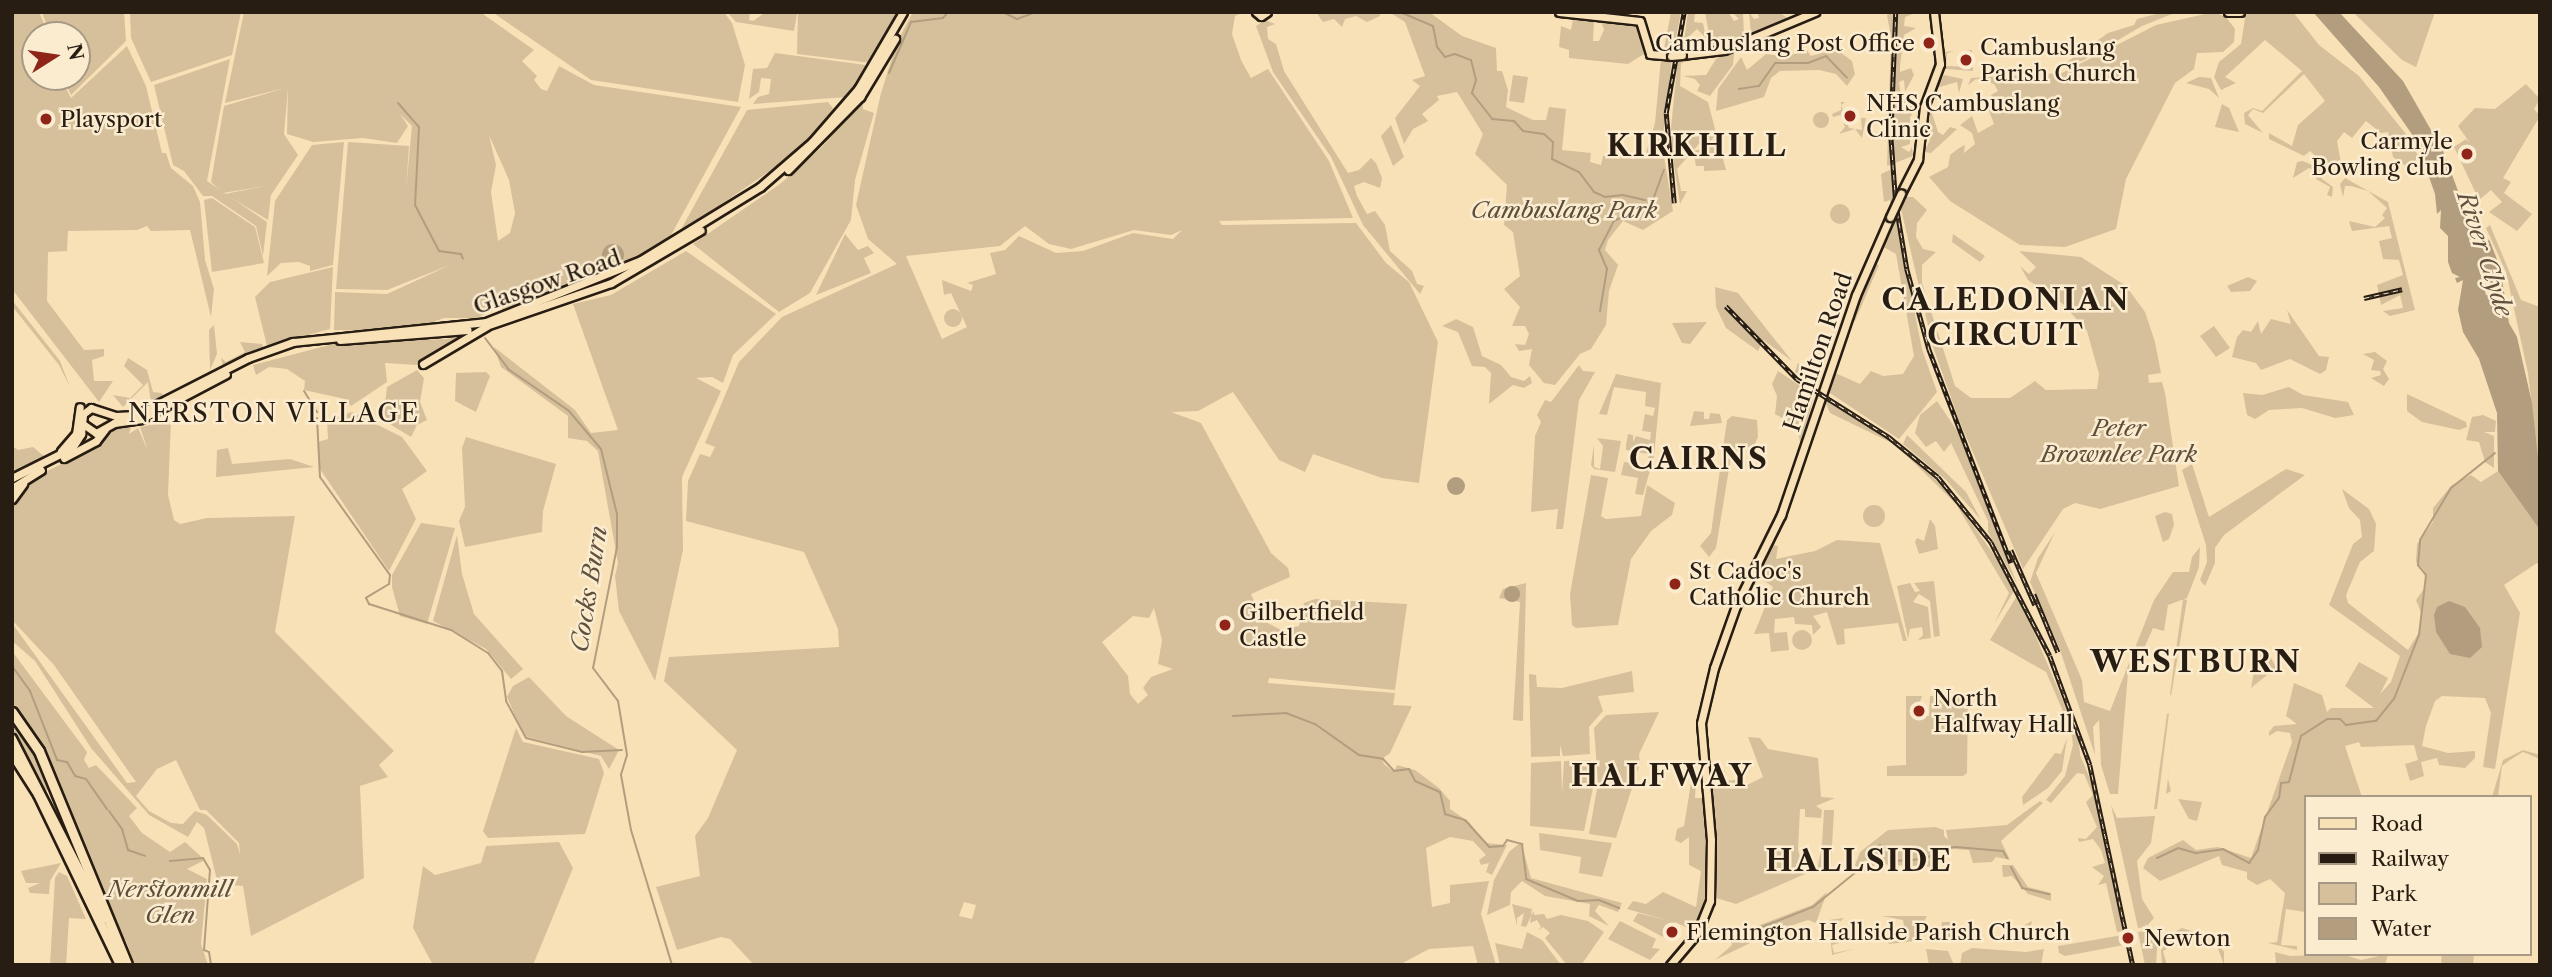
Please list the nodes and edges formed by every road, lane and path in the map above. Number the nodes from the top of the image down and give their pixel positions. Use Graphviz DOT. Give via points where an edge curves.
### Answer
graph roads {
  1 [pos="906,12"];
  2 [pos="1256,12"];
  3 [pos="1267,12"];
  4 [pos="1559,12"];
  5 [pos="1815,12"];
  6 [pos="1932,12"];
  7 [pos="2228,12"];
  8 [pos="2240,12"];
  9 [pos="487,326"];
  10 [pos="424,364"];
  11 [pos="80,407"];
  12 [pos="105,413"];
  13 [pos="132,418"];
  14 [pos="83,424"];
  15 [pos="106,428"];
  16 [pos="71,452"];
  17 [pos="50,460"];
  18 [pos="30,476"];
  19 [pos="13,477"];
  20 [pos="12,488"];
  21 [pos="12,499"];
  22 [pos="12,712"];
  23 [pos="12,738"];
  24 [pos="12,746"];
  25 [pos="12,753"];
  26 [pos="78,874"];
  27 [pos="124,964"];
  28 [pos="1670,965"];
  1 -- 9 [label="main road, Glasgow Road" via="860,97 826,136 780,177 629,276"];
  1 -- 13 [label="main road, Glasgow Road" via="858,89 812,142 760,187 641,260 474,325 330,336 269,349"];
  2 -- 3 [label="main road" via="1261,16"];
  4 -- 5 [label="main road, bridge" via="1640,21 1650,54 1682,55 1724,50"];
  6 -- 28 [label="main road, Hamilton Road, bridge" via="1941,51 1920,104 1914,166 1856,295 1781,515 1729,629 1709,687 1702,738 1712,841 1710,901 1699,930"];
  7 -- 8 [label="main road"];
  9 -- 10 [label="main road"];
  9 -- 13 [label="main road, Glasgow Road" via="437,336 332,340 293,347"];
  11 -- 17 [label="main road" via="74,437"];
  12 -- 13 [label="main road"];
  12 -- 14 [label="main road" via="95,407 88,409"];
  12 -- 15 [label="main road"];
  13 -- 15 [label="main road, Glasgow Road"];
  14 -- 15 [label="main road" via="93,432"];
  14 -- 16 [label="main road"];
  15 -- 16 [label="main road" via="98,439"];
  16 -- 17 [label="main road"];
  16 -- 18 [label="main road"];
  17 -- 19 [label="main road"];
  18 -- 20 [label="main road"];
  18 -- 21 [label="main road"];
  22 -- 27 [label="highway" via="39,751"];
  23 -- 27 [label="main road"];
  24 -- 26 [label="main road"];
  25 -- 26 [label="highway"];
  26 -- 27 [label="highway"];
}
